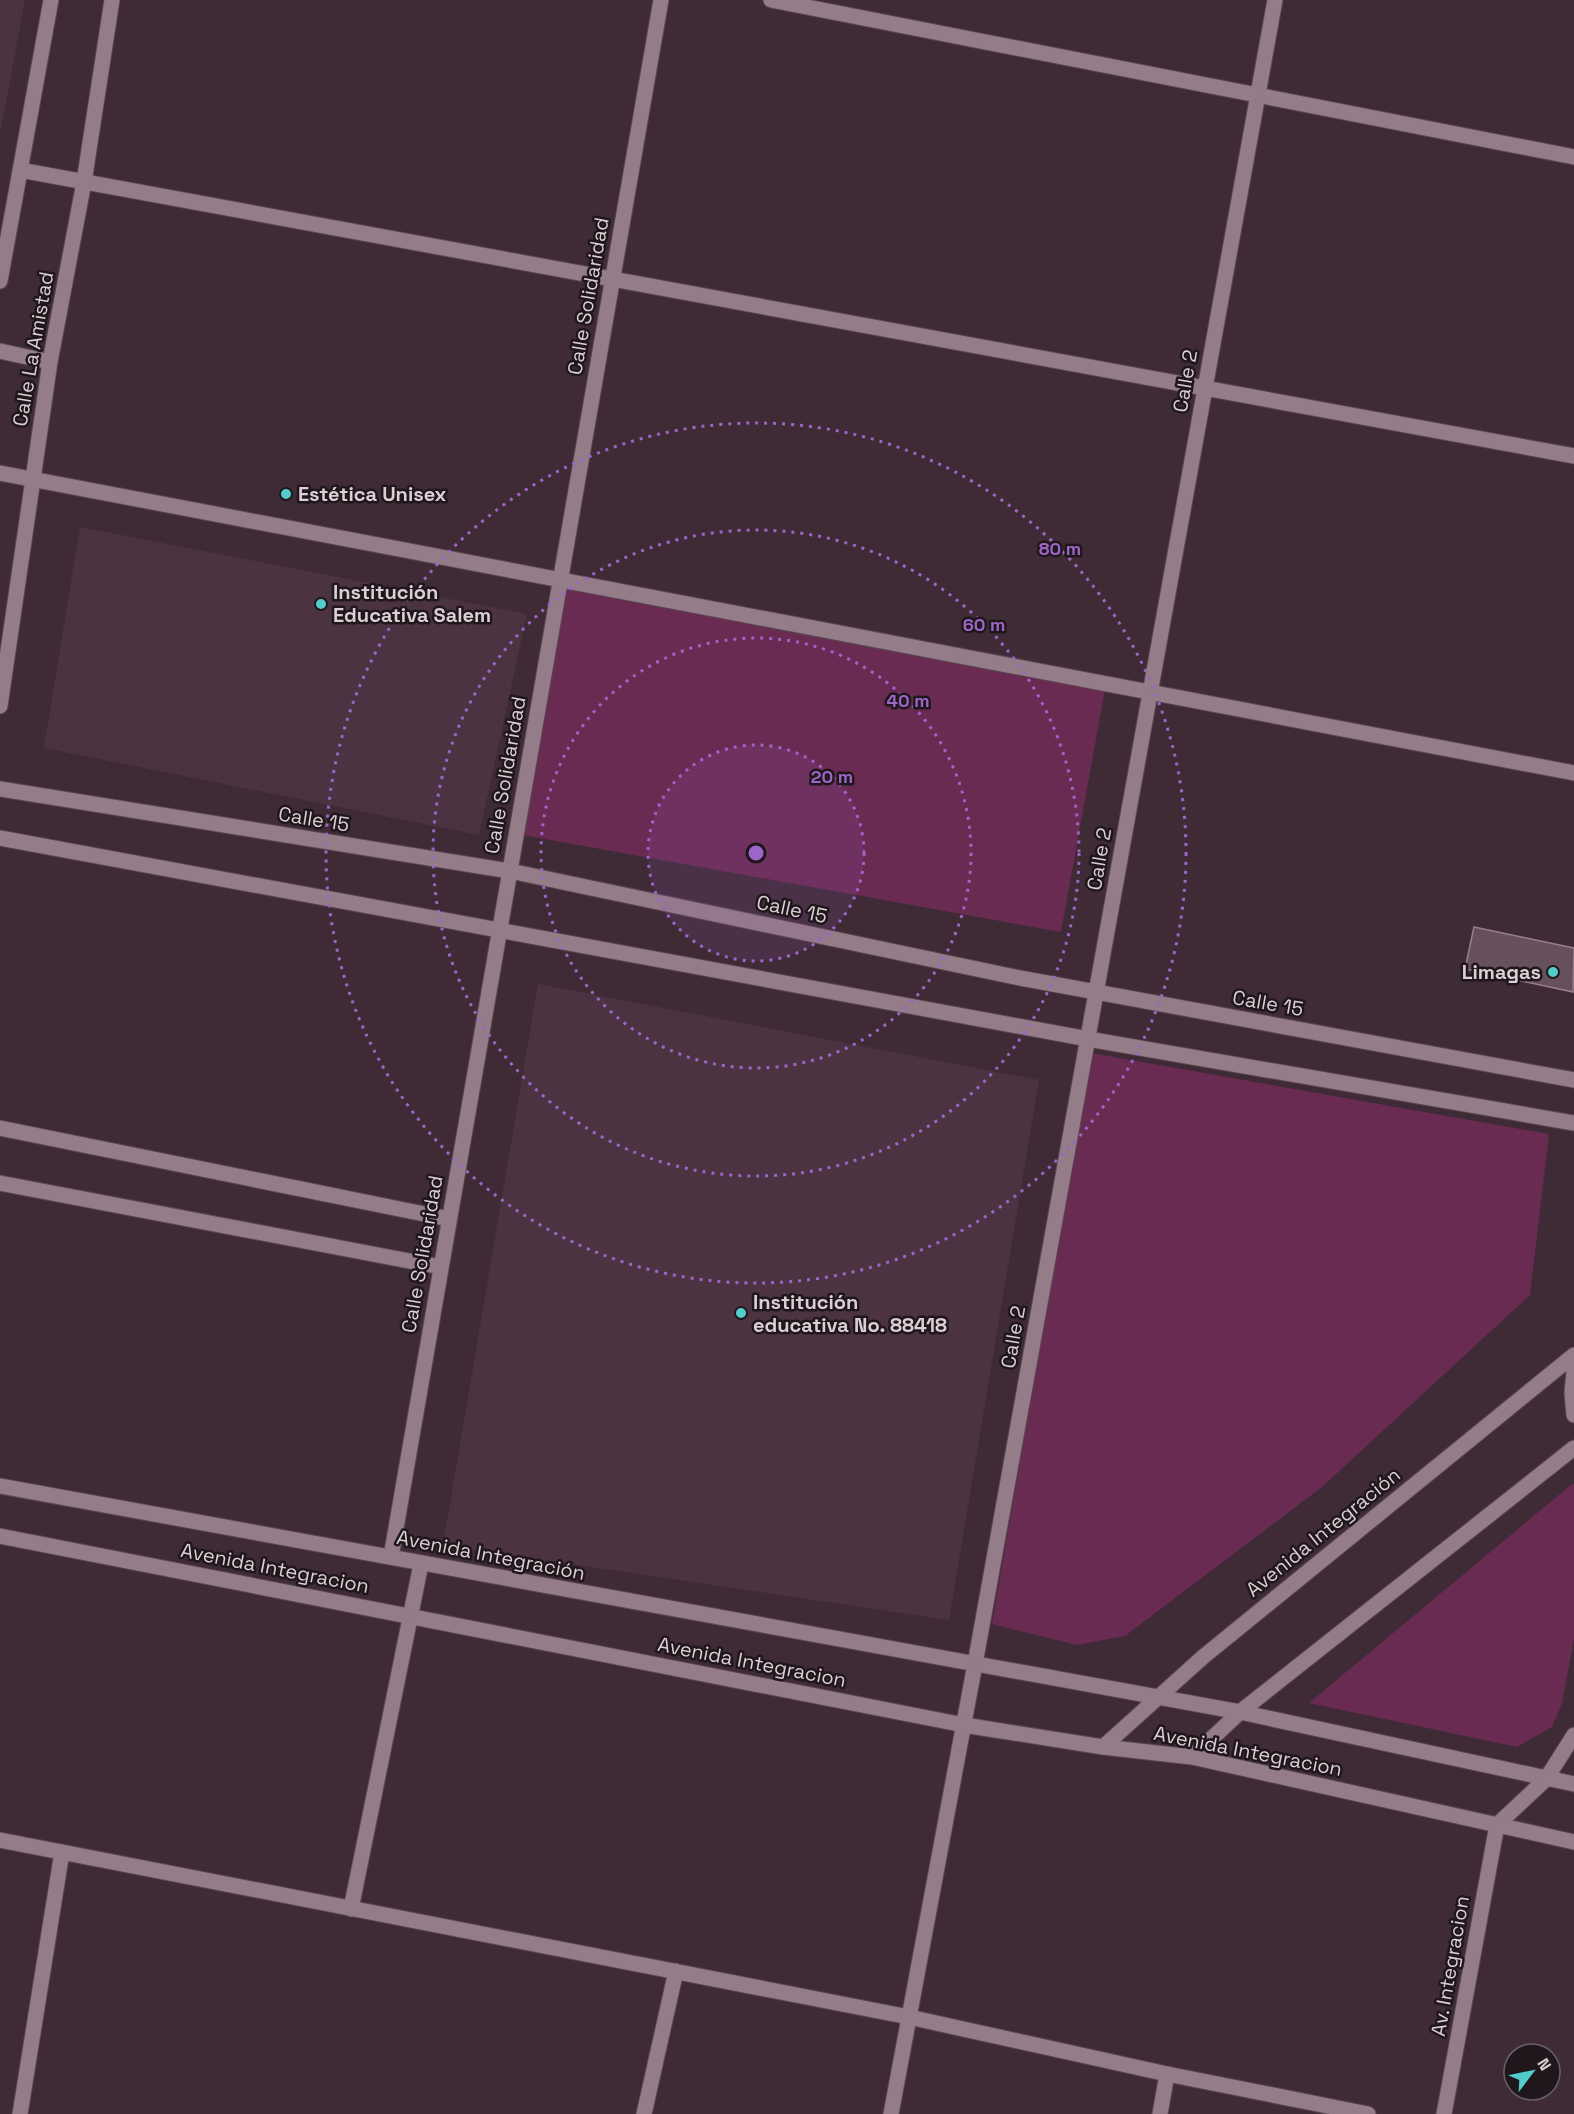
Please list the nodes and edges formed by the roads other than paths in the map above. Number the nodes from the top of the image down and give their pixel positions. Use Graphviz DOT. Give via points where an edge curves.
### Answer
graph roads {
  1 [pos="51,0"];
  2 [pos="112,0"];
  3 [pos="661,0"];
  4 [pos="771,0"];
  5 [pos="1275,0"];
  6 [pos="1258,94"];
  7 [pos="1574,157"];
  8 [pos="20,170"];
  9 [pos="84,182"];
  10 [pos="613,279"];
  11 [pos="0,280"];
  12 [pos="0,351"];
  13 [pos="50,362"];
  14 [pos="1205,388"];
  15 [pos="1574,456"];
  16 [pos="0,473"];
  17 [pos="32,479"];
  18 [pos="560,580"];
  19 [pos="1150,692"];
  20 [pos="0,706"];
  21 [pos="1574,772"];
  22 [pos="0,789"];
  23 [pos="0,838"];
  24 [pos="510,872"];
  25 [pos="500,932"];
  26 [pos="1096,993"];
  27 [pos="1088,1039"];
  28 [pos="1574,1080"];
  29 [pos="1574,1123"];
  30 [pos="0,1128"];
  31 [pos="0,1183"];
  32 [pos="449,1219"];
  33 [pos="441,1267"];
  34 [pos="1574,1354"];
  35 [pos="1574,1371"];
  36 [pos="1574,1415"];
  37 [pos="1574,1448"];
  38 [pos="0,1486"];
  39 [pos="0,1536"];
  40 [pos="391,1557"];
  41 [pos="421,1564"];
  42 [pos="410,1616"];
  43 [pos="975,1665"];
  44 [pos="1158,1697"];
  45 [pos="1240,1712"];
  46 [pos="964,1725"];
  47 [pos="1574,1734"];
  48 [pos="1103,1747"];
  49 [pos="1192,1757"];
  50 [pos="1546,1779"];
  51 [pos="1574,1784"];
  52 [pos="1497,1825"];
  53 [pos="0,1840"];
  54 [pos="1574,1842"];
  55 [pos="62,1852"];
  56 [pos="351,1909"];
  57 [pos="675,1971"];
  58 [pos="909,2017"];
  59 [pos="1167,2074"];
  60 [pos="20,2114"];
  61 [pos="644,2114"];
  62 [pos="891,2114"];
  63 [pos="1160,2114"];
  64 [pos="1368,2114"];
  65 [pos="1444,2114"];
  1 -- 8 [label="street"];
  2 -- 9 [label="street, Calle La Amistad"];
  3 -- 10 [label="street, Calle Solidaridad"];
  4 -- 6 [label="street"];
  5 -- 6 [label="street, Calle 2"];
  6 -- 7 [label="street"];
  6 -- 14 [label="street, Calle 2"];
  8 -- 9 [label="street"];
  8 -- 11 [label="street"];
  9 -- 10 [label="street"];
  9 -- 13 [label="street, Calle La Amistad"];
  10 -- 14 [label="street"];
  10 -- 18 [label="street, Calle Solidaridad"];
  12 -- 13 [label="street"];
  13 -- 17 [label="street, Calle La Amistad"];
  14 -- 15 [label="street"];
  14 -- 19 [label="street, Calle 2"];
  16 -- 17 [label="street"];
  17 -- 18 [label="street"];
  17 -- 20 [label="street, Calle La Amistad"];
  18 -- 19 [label="street"];
  18 -- 24 [label="street, Calle Solidaridad"];
  19 -- 21 [label="street"];
  19 -- 26 [label="street, Calle 2"];
  22 -- 24 [label="street, Calle 15"];
  23 -- 25 [label="street"];
  24 -- 25 [label="street, Calle Solidaridad"];
  24 -- 26 [label="street, Calle 15"];
  25 -- 27 [label="street"];
  25 -- 32 [label="street, Calle Solidaridad"];
  26 -- 27 [label="street, Calle 2"];
  26 -- 28 [label="street, Calle 15"];
  27 -- 29 [label="street"];
  27 -- 43 [label="street, Calle 2"];
  30 -- 32 [label="street"];
  31 -- 33 [label="street"];
  32 -- 33 [label="street, Calle Solidaridad"];
  33 -- 40 [label="street, Calle Solidaridad"];
  34 -- 44 [label="street, Avenida Integración"];
  35 -- 36 [label="street"];
  37 -- 45 [label="street"];
  38 -- 40 [label="street, Avenida Integración"];
  39 -- 42 [label="street, Avenida Integracion"];
  40 -- 41 [label="street, Avenida Integración"];
  41 -- 42 [label="street"];
  41 -- 43 [label="street, Avenida Integración"];
  42 -- 46 [label="street, Avenida Integracion"];
  42 -- 56 [label="street"];
  43 -- 44 [label="street, Avenida Integración"];
  43 -- 46 [label="street, Calle 2"];
  44 -- 45 [label="street, Avenida Integración"];
  44 -- 48 [label="street, Avenida Integración"];
  45 -- 49 [label="street"];
  45 -- 50 [label="street, Avenida Integración"];
  46 -- 48 [label="street, Avenida Integracion"];
  46 -- 58 [label="street, Calle 2"];
  47 -- 50 [label="street"];
  48 -- 49 [label="street, Avenida Integracion"];
  49 -- 52 [label="street, Avenida Integracion"];
  50 -- 51 [label="street, Avenida Integración"];
  50 -- 52 [label="street"];
  52 -- 54 [label="street, Avenida Integracion"];
  52 -- 65 [label="street, Av. Integracion"];
  53 -- 55 [label="street"];
  55 -- 56 [label="street"];
  55 -- 60 [label="street"];
  56 -- 57 [label="street"];
  57 -- 58 [label="street"];
  57 -- 61 [label="street"];
  58 -- 59 [label="street"];
  58 -- 62 [label="street, Calle 2"];
  59 -- 63 [label="street"];
  59 -- 64 [label="street"];
}
